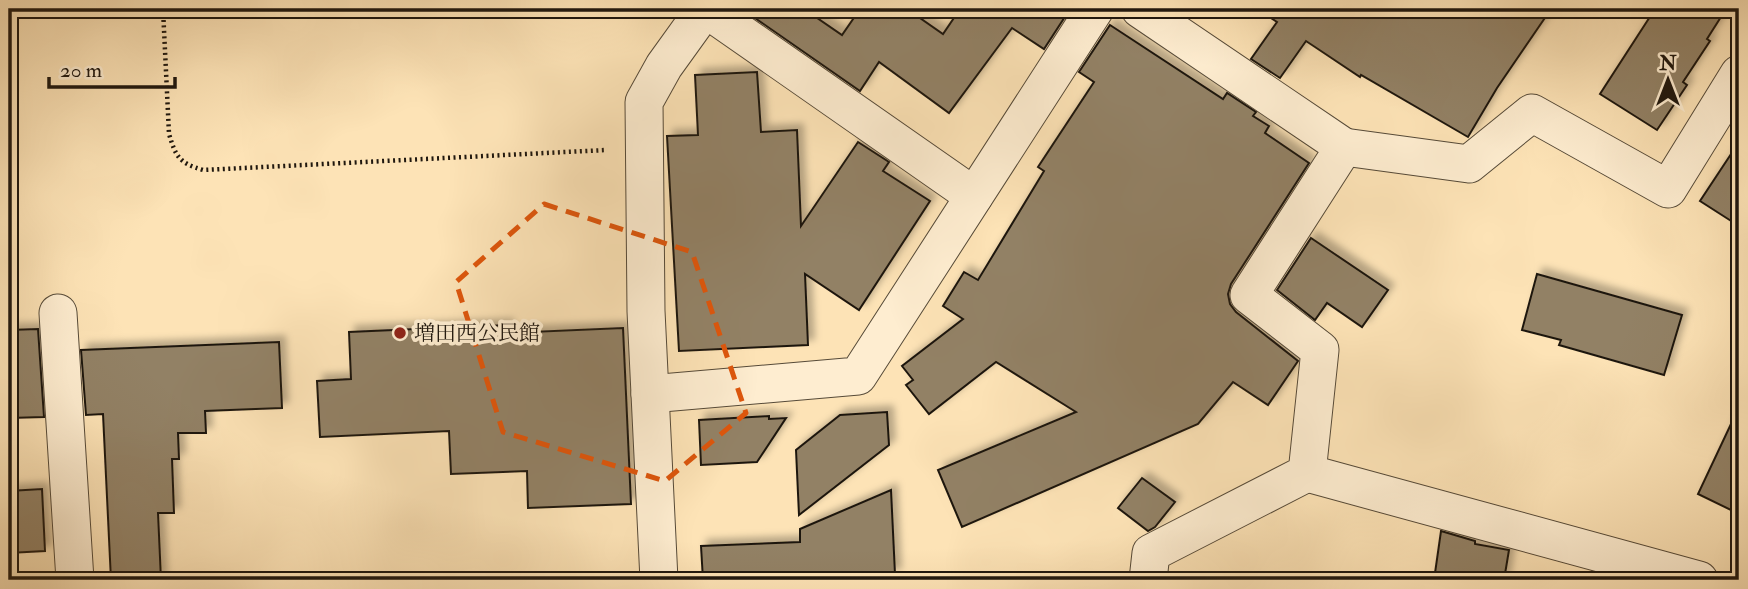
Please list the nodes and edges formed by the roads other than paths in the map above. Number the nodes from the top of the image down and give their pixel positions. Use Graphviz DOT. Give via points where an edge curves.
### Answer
graph roads {
  1 [pos="705,9"];
  2 [pos="1096,9"];
  3 [pos="1140,9"];
  4 [pos="1739,74"];
  5 [pos="1344,146"];
  6 [pos="974,196"];
  7 [pos="58,313"];
  8 [pos="650,394"];
  9 [pos="1307,473"];
  10 [pos="75,580"];
  11 [pos="659,580"];
  12 [pos="1148,580"];
  13 [pos="1699,580"];
  1 -- 6 [label="street"];
  1 -- 8 [label="street" via="644,102"];
  2 -- 6 [label="street"];
  3 -- 5 [label="street"];
  4 -- 5 [label="street" via="1668,189 1532,114 1469,164"];
  5 -- 9 [label="street" via="1250,295 1320,350"];
  6 -- 8 [label="street" via="858,376"];
  7 -- 10 [label="street"];
  8 -- 11 [label="street"];
  9 -- 12 [label="street" via="1151,553"];
  9 -- 13 [label="street"];
}
